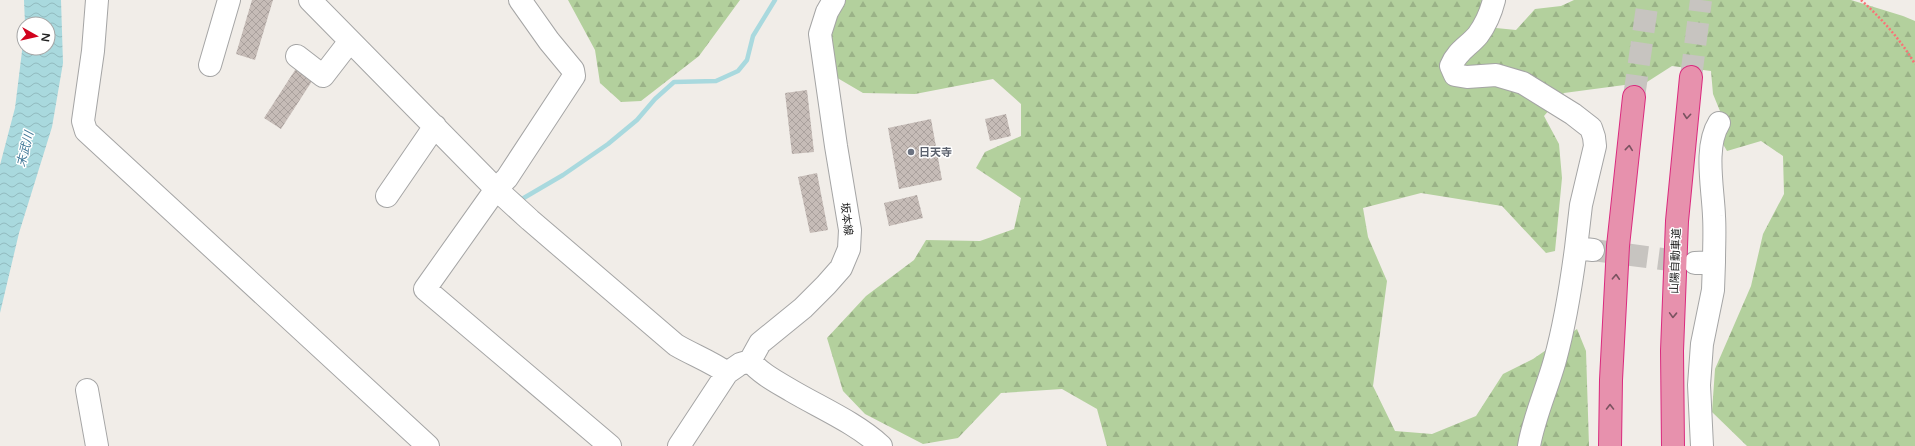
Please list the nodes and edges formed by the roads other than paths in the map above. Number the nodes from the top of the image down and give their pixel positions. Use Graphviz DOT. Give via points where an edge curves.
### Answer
graph roads {
  1 [pos="96,0"];
  2 [pos="229,0"];
  3 [pos="310,0"];
  4 [pos="520,0"];
  5 [pos="834,0"];
  6 [pos="1494,0"];
  7 [pos="350,41"];
  8 [pos="297,56"];
  9 [pos="210,65"];
  10 [pos="1691,77"];
  11 [pos="1634,97"];
  12 [pos="1719,123"];
  13 [pos="435,126"];
  14 [pos="501,184"];
  15 [pos="387,196"];
  16 [pos="750,361"];
  17 [pos="727,373"];
  18 [pos="87,390"];
  19 [pos="97,446"];
  20 [pos="428,446"];
  21 [pos="610,446"];
  22 [pos="679,446"];
  23 [pos="881,446"];
  24 [pos="1529,446"];
  25 [pos="1610,446"];
  26 [pos="1673,446"];
  27 [pos="1702,446"];
  1 -- 20 [label="street" via="93,51 83,121 86,131"];
  2 -- 9 [label="street"];
  3 -- 7 [label="street"];
  4 -- 14 [label="street" via="573,70 574,76"];
  5 -- 16 [label="street, 坂本線" via="820,34 850,230 850,249 840,268 826,285 803,308 760,343"];
  6 -- 24 [label="street" via="1490,15 1478,35 1455,56 1451,66 1455,75 1496,75 1523,83 1573,114 1591,128 1594,136 1580,205 1584,249 1570,288 1554,360"];
  7 -- 8 [label="street" via="323,76"];
  7 -- 13 [label="street"];
  10 -- 26 [label="highway, 山陽自動車道, one-way" via="1677,221 1672,351"];
  25 -- 11 [label="highway, one-way" via="1618,246"];
  12 -- 27 [label="street" via="1714,131 1710,155 1715,232 1704,262 1713,290 1702,344"];
  13 -- 14 [label="street"];
  13 -- 15 [label="street"];
  14 -- 17 [label="street" via="530,220 676,345 717,365"];
  14 -- 21 [label="street" via="425,289"];
  16 -- 17 [label="street"];
  16 -- 23 [label="street" via="770,378"];
  17 -- 22 [label="street"];
  18 -- 19 [label="street"];
}
